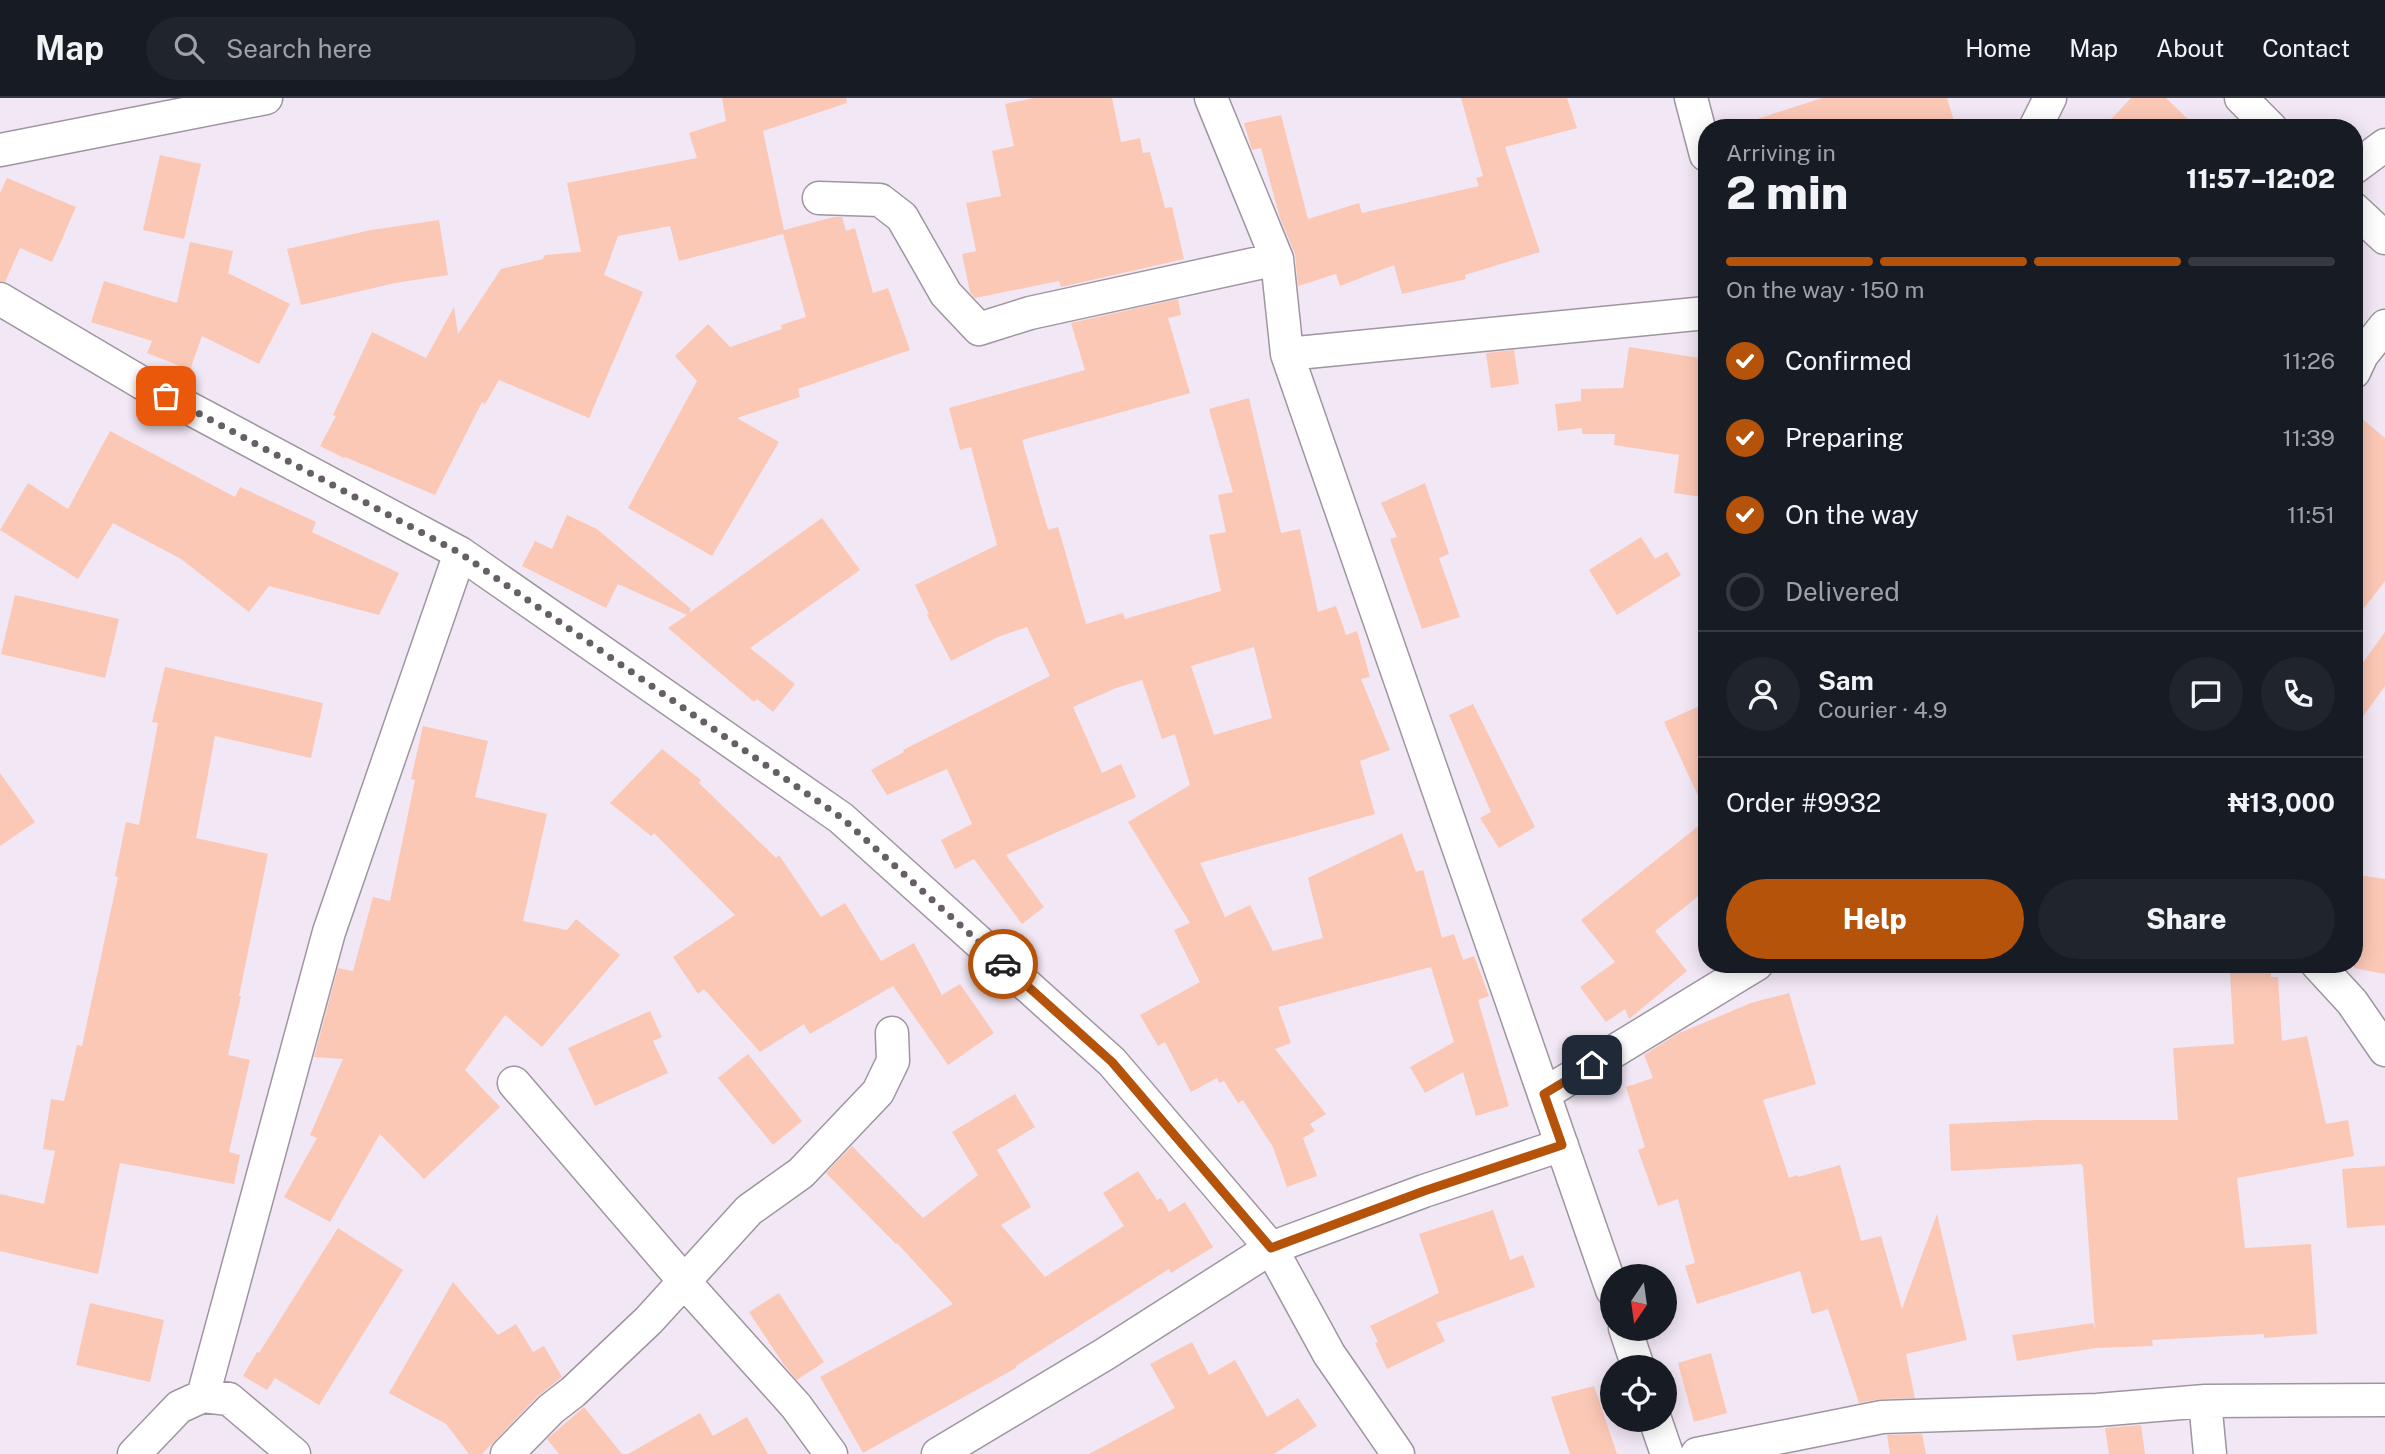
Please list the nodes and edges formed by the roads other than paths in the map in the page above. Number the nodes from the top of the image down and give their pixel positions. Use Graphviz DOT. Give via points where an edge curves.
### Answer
graph roads {
  1 [pos="266,98"];
  2 [pos="1211,98"];
  3 [pos="1690,98"];
  4 [pos="2050,98"];
  5 [pos="2241,98"];
  6 [pos="2040,119"];
  7 [pos="2262,119"];
  8 [pos="1698,126"];
  9 [pos="2385,145"];
  10 [pos="0,150"];
  11 [pos="2363,161"];
  12 [pos="820,198"];
  13 [pos="2363,217"];
  14 [pos="2385,238"];
  15 [pos="1277,259"];
  16 [pos="0,299"];
  17 [pos="1698,314"];
  18 [pos="2385,326"];
  19 [pos="1287,354"];
  20 [pos="2363,354"];
  21 [pos="460,553"];
  22 [pos="1742,973"];
  23 [pos="2325,973"];
  24 [pos="892,1033"];
  25 [pos="2385,1050"];
  26 [pos="514,1083"];
  27 [pos="1544,1094"];
  28 [pos="1562,1145"];
  29 [pos="1271,1248"];
  30 [pos="1603,1264"];
  31 [pos="684,1279"];
  32 [pos="203,1396"];
  33 [pos="2385,1400"];
  34 [pos="2205,1401"];
  35 [pos="1659,1432"];
  36 [pos="134,1454"];
  37 [pos="294,1454"];
  38 [pos="507,1454"];
  39 [pos="831,1454"];
  40 [pos="938,1454"];
  41 [pos="1398,1454"];
  42 [pos="1667,1454"];
  43 [pos="1697,1454"];
  44 [pos="2210,1454"];
  1 -- 10 [label="street"];
  2 -- 15 [label="street"];
  3 -- 8 [label="street"];
  4 -- 6 [label="street"];
  5 -- 7 [label="street"];
  9 -- 11 [label="street"];
  12 -- 15 [label="street" via="880,200 902,217 946,294 979,329 1030,313"];
  13 -- 14 [label="street"];
  15 -- 19 [label="street"];
  16 -- 21 [label="street" via="142,383"];
  17 -- 19 [label="street"];
  18 -- 20 [label="street"];
  19 -- 27 [label="street"];
  21 -- 29 [label="street" via="842,818 1112,1062"];
  21 -- 32 [label="street" via="329,932"];
  22 -- 27 [label="street"];
  23 -- 25 [label="street" via="2352,1002"];
  24 -- 31 [label="street" via="893,1061 878,1092 801,1173 749,1210"];
  26 -- 31 [label="street"];
  27 -- 28 [label="street"];
  28 -- 29 [label="street"];
  28 -- 30 [label="street"];
  29 -- 40 [label="street"];
  29 -- 41 [label="street" via="1329,1354"];
  31 -- 38 [label="street" via="649,1320"];
  31 -- 39 [label="street" via="796,1406"];
  32 -- 36 [label="street" via="178,1407"];
  32 -- 37 [label="street" via="229,1399"];
  33 -- 34 [label="street"];
  34 -- 43 [label="street" via="2097,1410 1882,1417"];
  34 -- 44 [label="street"];
  35 -- 42 [label="street"];
}
